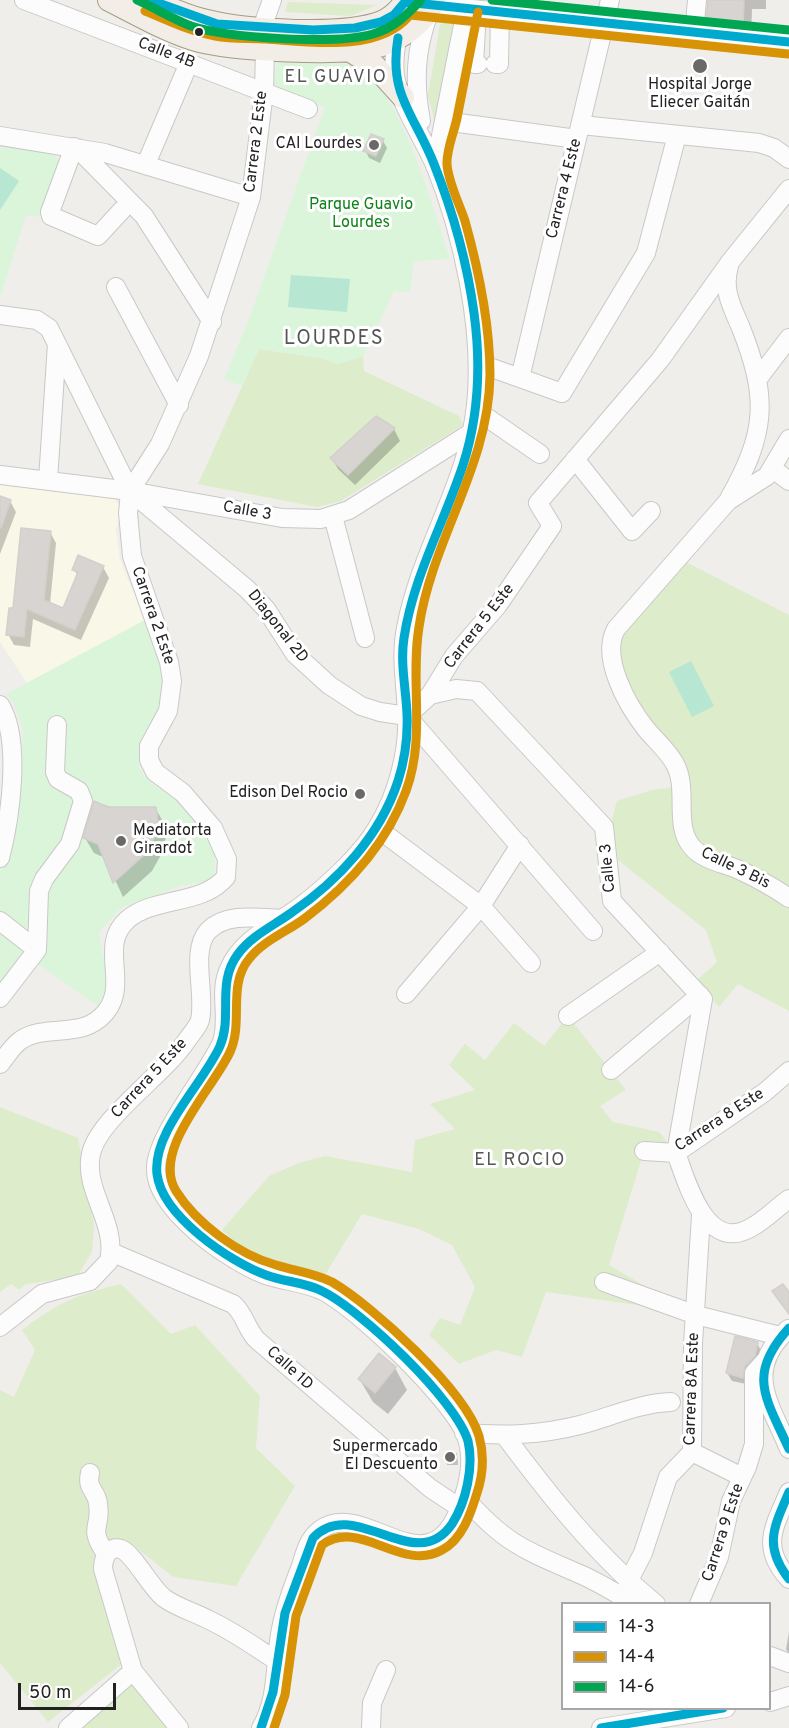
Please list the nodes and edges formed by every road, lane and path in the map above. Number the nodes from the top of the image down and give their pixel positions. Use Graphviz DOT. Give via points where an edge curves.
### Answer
graph roads {
  1 [pos="24,0"];
  2 [pos="109,0"];
  3 [pos="150,0"];
  4 [pos="272,0"];
  5 [pos="610,0"];
  6 [pos="697,0"];
  7 [pos="405,1"];
  8 [pos="433,3"];
  9 [pos="473,16"];
  10 [pos="500,21"];
  11 [pos="605,24"];
  12 [pos="694,33"];
  13 [pos="264,38"];
  14 [pos="398,38"];
  15 [pos="789,42"];
  16 [pos="349,50"];
  17 [pos="189,63"];
  18 [pos="264,92"];
  19 [pos="403,97"];
  20 [pos="308,109"];
  21 [pos="444,121"];
  22 [pos="579,132"];
  23 [pos="677,135"];
  24 [pos="0,136"];
  25 [pos="75,147"];
  26 [pos="432,158"];
  27 [pos="789,159"];
  28 [pos="146,164"];
  29 [pos="789,189"];
  30 [pos="251,197"];
  31 [pos="122,210"];
  32 [pos="730,262"];
  33 [pos="116,287"];
  34 [pos="0,315"];
  35 [pos="212,322"];
  36 [pos="789,338"];
  37 [pos="57,342"];
  38 [pos="478,363"];
  39 [pos="520,378"];
  40 [pos="757,380"];
  41 [pos="180,405"];
  42 [pos="476,410"];
  43 [pos="472,432"];
  44 [pos="789,439"];
  45 [pos="540,454"];
  46 [pos="575,459"];
  47 [pos="773,469"];
  48 [pos="0,475"];
  49 [pos="48,480"];
  50 [pos="789,481"];
  51 [pos="130,491"];
  52 [pos="728,501"];
  53 [pos="651,511"];
  54 [pos="333,516"];
  55 [pos="364,638"];
  56 [pos="430,695"];
  57 [pos="0,705"];
  58 [pos="407,716"];
  59 [pos="4,724"];
  60 [pos="57,725"];
  61 [pos="377,828"];
  62 [pos="520,845"];
  63 [pos="0,858"];
  64 [pos="789,898"];
  65 [pos="481,906"];
  66 [pos="283,919"];
  67 [pos="0,921"];
  68 [pos="593,931"];
  69 [pos="37,950"];
  70 [pos="660,952"];
  71 [pos="531,963"];
  72 [pos="406,994"];
  73 [pos="702,997"];
  74 [pos="0,998"];
  75 [pos="568,1016"];
  76 [pos="0,1064"];
  77 [pos="610,1070"];
  78 [pos="789,1071"];
  79 [pos="644,1151"];
  80 [pos="676,1153"];
  81 [pos="789,1199"];
  82 [pos="701,1215"];
  83 [pos="111,1252"];
  84 [pos="604,1282"];
  85 [pos="696,1315"];
  86 [pos="0,1327"];
  87 [pos="785,1332"];
  88 [pos="765,1361"];
  89 [pos="671,1402"];
  90 [pos="464,1433"];
  91 [pos="505,1436"];
  92 [pos="789,1449"];
  93 [pos="692,1452"];
  94 [pos="90,1473"];
  95 [pos="742,1477"];
  96 [pos="789,1492"];
  97 [pos="462,1502"];
  98 [pos="110,1552"];
  99 [pos="789,1580"];
  100 [pos="628,1582"];
  101 [pos="631,1602"];
  102 [pos="653,1602"];
  103 [pos="700,1602"];
  104 [pos="771,1656"];
  105 [pos="277,1661"];
  106 [pos="789,1664"];
  107 [pos="386,1670"];
  108 [pos="134,1671"];
  109 [pos="789,1696"];
  110 [pos="771,1702"];
  111 [pos="713,1710"];
  112 [pos="609,1726"];
  113 [pos="68,1728"];
  114 [pos="179,1728"];
  115 [pos="261,1728"];
  116 [pos="371,1728"];
  1 -- 17 [label="street, Calle 4B"];
  2 -- 13 [label="main road" via="196,40 244,49"];
  3 -- 13 [label="main road"];
  4 -- 13 [label="street, Carrera 2 Este"];
  5 -- 11 [label="street, Carrera 4 Este"];
  6 -- 12 [label="street"];
  7 -- 8 [label="street"];
  7 -- 13 [label="main road" via="387,19 355,28"];
  7 -- 14 [label="street"];
  8 -- 9 [label="street"];
  8 -- 14 [label="main road" via="418,23"];
  8 -- 26 [label="street" via="418,47 416,80"];
  9 -- 10 [label="street"];
  9 -- 10 [label="street" via="474,64 499,64"];
  9 -- 21 [label="street"];
  10 -- 11 [label="street"];
  11 -- 12 [label="street"];
  11 -- 22 [label="street, Carrera 4 Este"];
  12 -- 15 [label="street"];
  13 -- 16 [label="main road"];
  13 -- 18 [label="street, Carrera 2 Este"];
  14 -- 16 [label="main road"];
  14 -- 19 [label="street" via="395,77"];
  16 -- 19 [label="main road" via="375,66"];
  17 -- 18 [label="street, Calle 4B"];
  17 -- 28 [label="street"];
  18 -- 20 [label="street, Calle 4B"];
  18 -- 30 [label="street, Carrera 2 Este"];
  19 -- 26 [label="street"];
  21 -- 22 [label="street"];
  21 -- 26 [label="street"];
  22 -- 23 [label="street"];
  22 -- 39 [label="street, Carrera 4 Este"];
  23 -- 27 [label="street" via="759,143"];
  23 -- 39 [label="street" via="646,253 562,393"];
  24 -- 25 [label="street"];
  25 -- 28 [label="street"];
  25 -- 31 [label="street" via="51,216 98,236"];
  25 -- 35 [label="street" via="144,216"];
  26 -- 38 [label="street" via="463,263"];
  28 -- 30 [label="street"];
  29 -- 32 [label="street, Carrera 5 Este"];
  30 -- 35 [label="street, Carrera 2 Este"];
  32 -- 40 [label="street" via="728,298"];
  32 -- 46 [label="street, Carrera 5 Este" via="660,360"];
  33 -- 41 [label="street"];
  34 -- 37 [label="street" via="37,320 49,328"];
  35 -- 41 [label="street, Carrera 2 Este"];
  36 -- 40 [label="street"];
  37 -- 49 [label="street"];
  37 -- 51 [label="street"];
  38 -- 39 [label="street"];
  38 -- 42 [label="street"];
  40 -- 52 [label="street" via="760,418 756,443"];
  41 -- 51 [label="street, Carrera 2 Este"];
  42 -- 43 [label="street"];
  42 -- 45 [label="street"];
  43 -- 54 [label="street, Calle 3" via="349,510"];
  43 -- 58 [label="street" via="454,493 420,573 409,610 402,660"];
  44 -- 47 [label="street"];
  46 -- 53 [label="street" via="632,531"];
  46 -- 56 [label="street, Carrera 5 Este" via="538,503 552,526 498,605 454,656"];
  47 -- 50 [label="street"];
  47 -- 52 [label="street"];
  48 -- 49 [label="street, Calle 3"];
  49 -- 51 [label="street, Calle 3"];
  51 -- 54 [label="street, Calle 3" via="282,518 308,520"];
  51 -- 58 [label="street, Diagonal 2D" via="247,589 266,609 296,654 328,685 361,706"];
  51 -- 76 [label="street, Carrera 2 Este" via="128,527 132,556 172,681 168,711 149,746 149,760 155,772 189,798 213,828 227,859 226,877 206,891 139,912 127,920 113,943 117,982 106,1012 79,1029 26,1037 13,1046"];
  52 -- 64 [label="street, Calle 3 Bis" via="619,625 611,640 611,658 631,706 679,772 683,826 689,844 704,856"];
  54 -- 55 [label="street"];
  56 -- 58 [label="street, Carrera 5 Este"];
  56 -- 70 [label="street, Calle 3" via="456,689 477,691 604,827 612,901"];
  57 -- 59 [label="street"];
  58 -- 61 [label="street" via="402,763"];
  58 -- 62 [label="street"];
  59 -- 63 [label="street" via="11,777"];
  60 -- 69 [label="street" via="55,772 58,779 79,791 83,801 70,844 39,891"];
  61 -- 65 [label="street"];
  61 -- 66 [label="street" via="314,896"];
  62 -- 65 [label="street"];
  62 -- 68 [label="street"];
  65 -- 71 [label="street"];
  65 -- 72 [label="street"];
  66 -- 83 [label="street, Carrera 5 Este" via="232,919 218,923 206,934 199,947 199,1022 159,1073 97,1137 90,1173 109,1231"];
  66 -- 90 [label="street" via="248,942 229,968 223,988 222,1042 160,1148 158,1185 170,1206 227,1255 261,1273 322,1290 352,1311 411,1365"];
  67 -- 69 [label="street"];
  69 -- 74 [label="street"];
  70 -- 73 [label="street, Calle 3"];
  70 -- 75 [label="street"];
  73 -- 77 [label="street"];
  73 -- 80 [label="street"];
  78 -- 80 [label="street, Carrera 8 Este"];
  79 -- 80 [label="street, Carrera 8 Este"];
  80 -- 82 [label="street"];
  81 -- 82 [label="street" via="752,1227 740,1231 721,1230"];
  82 -- 85 [label="street, Carrera 8A Este"];
  83 -- 86 [label="street" via="106,1267 90,1281 42,1294"];
  83 -- 97 [label="street, Calle 1D" via="234,1304 257,1340 430,1488"];
  84 -- 85 [label="street"];
  85 -- 87 [label="street"];
  85 -- 93 [label="street, Carrera 8A Este"];
  87 -- 88 [label="street, Carrera 9 Este" via="772,1345"];
  88 -- 92 [label="street" via="765,1395"];
  88 -- 95 [label="street, Carrera 9 Este" via="754,1373 754,1444"];
  89 -- 91 [label="street" via="650,1404 549,1432"];
  90 -- 91 [label="street"];
  90 -- 97 [label="street" via="470,1466"];
  91 -- 100 [label="street"];
  93 -- 95 [label="street"];
  93 -- 100 [label="street, Carrera 8A Este" via="668,1477 658,1499 649,1538"];
  94 -- 98 [label="street" via="88,1486 99,1504 95,1534"];
  95 -- 103 [label="street, Carrera 9 Este" via="731,1501 719,1557"];
  96 -- 99 [label="street" via="777,1519 771,1548 779,1569"];
  97 -- 101 [label="street, Calle 1D" via="513,1545 591,1579"];
  97 -- 105 [label="street" via="446,1532 419,1544 400,1543 353,1523 332,1524 320,1530 308,1545 285,1610"];
  98 -- 105 [label="street" via="127,1552 146,1581 171,1603 210,1620"];
  98 -- 108 [label="street" via="103,1569"];
  100 -- 102 [label="street"];
  104 -- 106 [label="street"];
  105 -- 115 [label="street" via="273,1699"];
  107 -- 116 [label="street" via="372,1703"];
  108 -- 113 [label="street"];
  108 -- 114 [label="street"];
  109 -- 110 [label="street"];
  111 -- 112 [label="street"];
}
